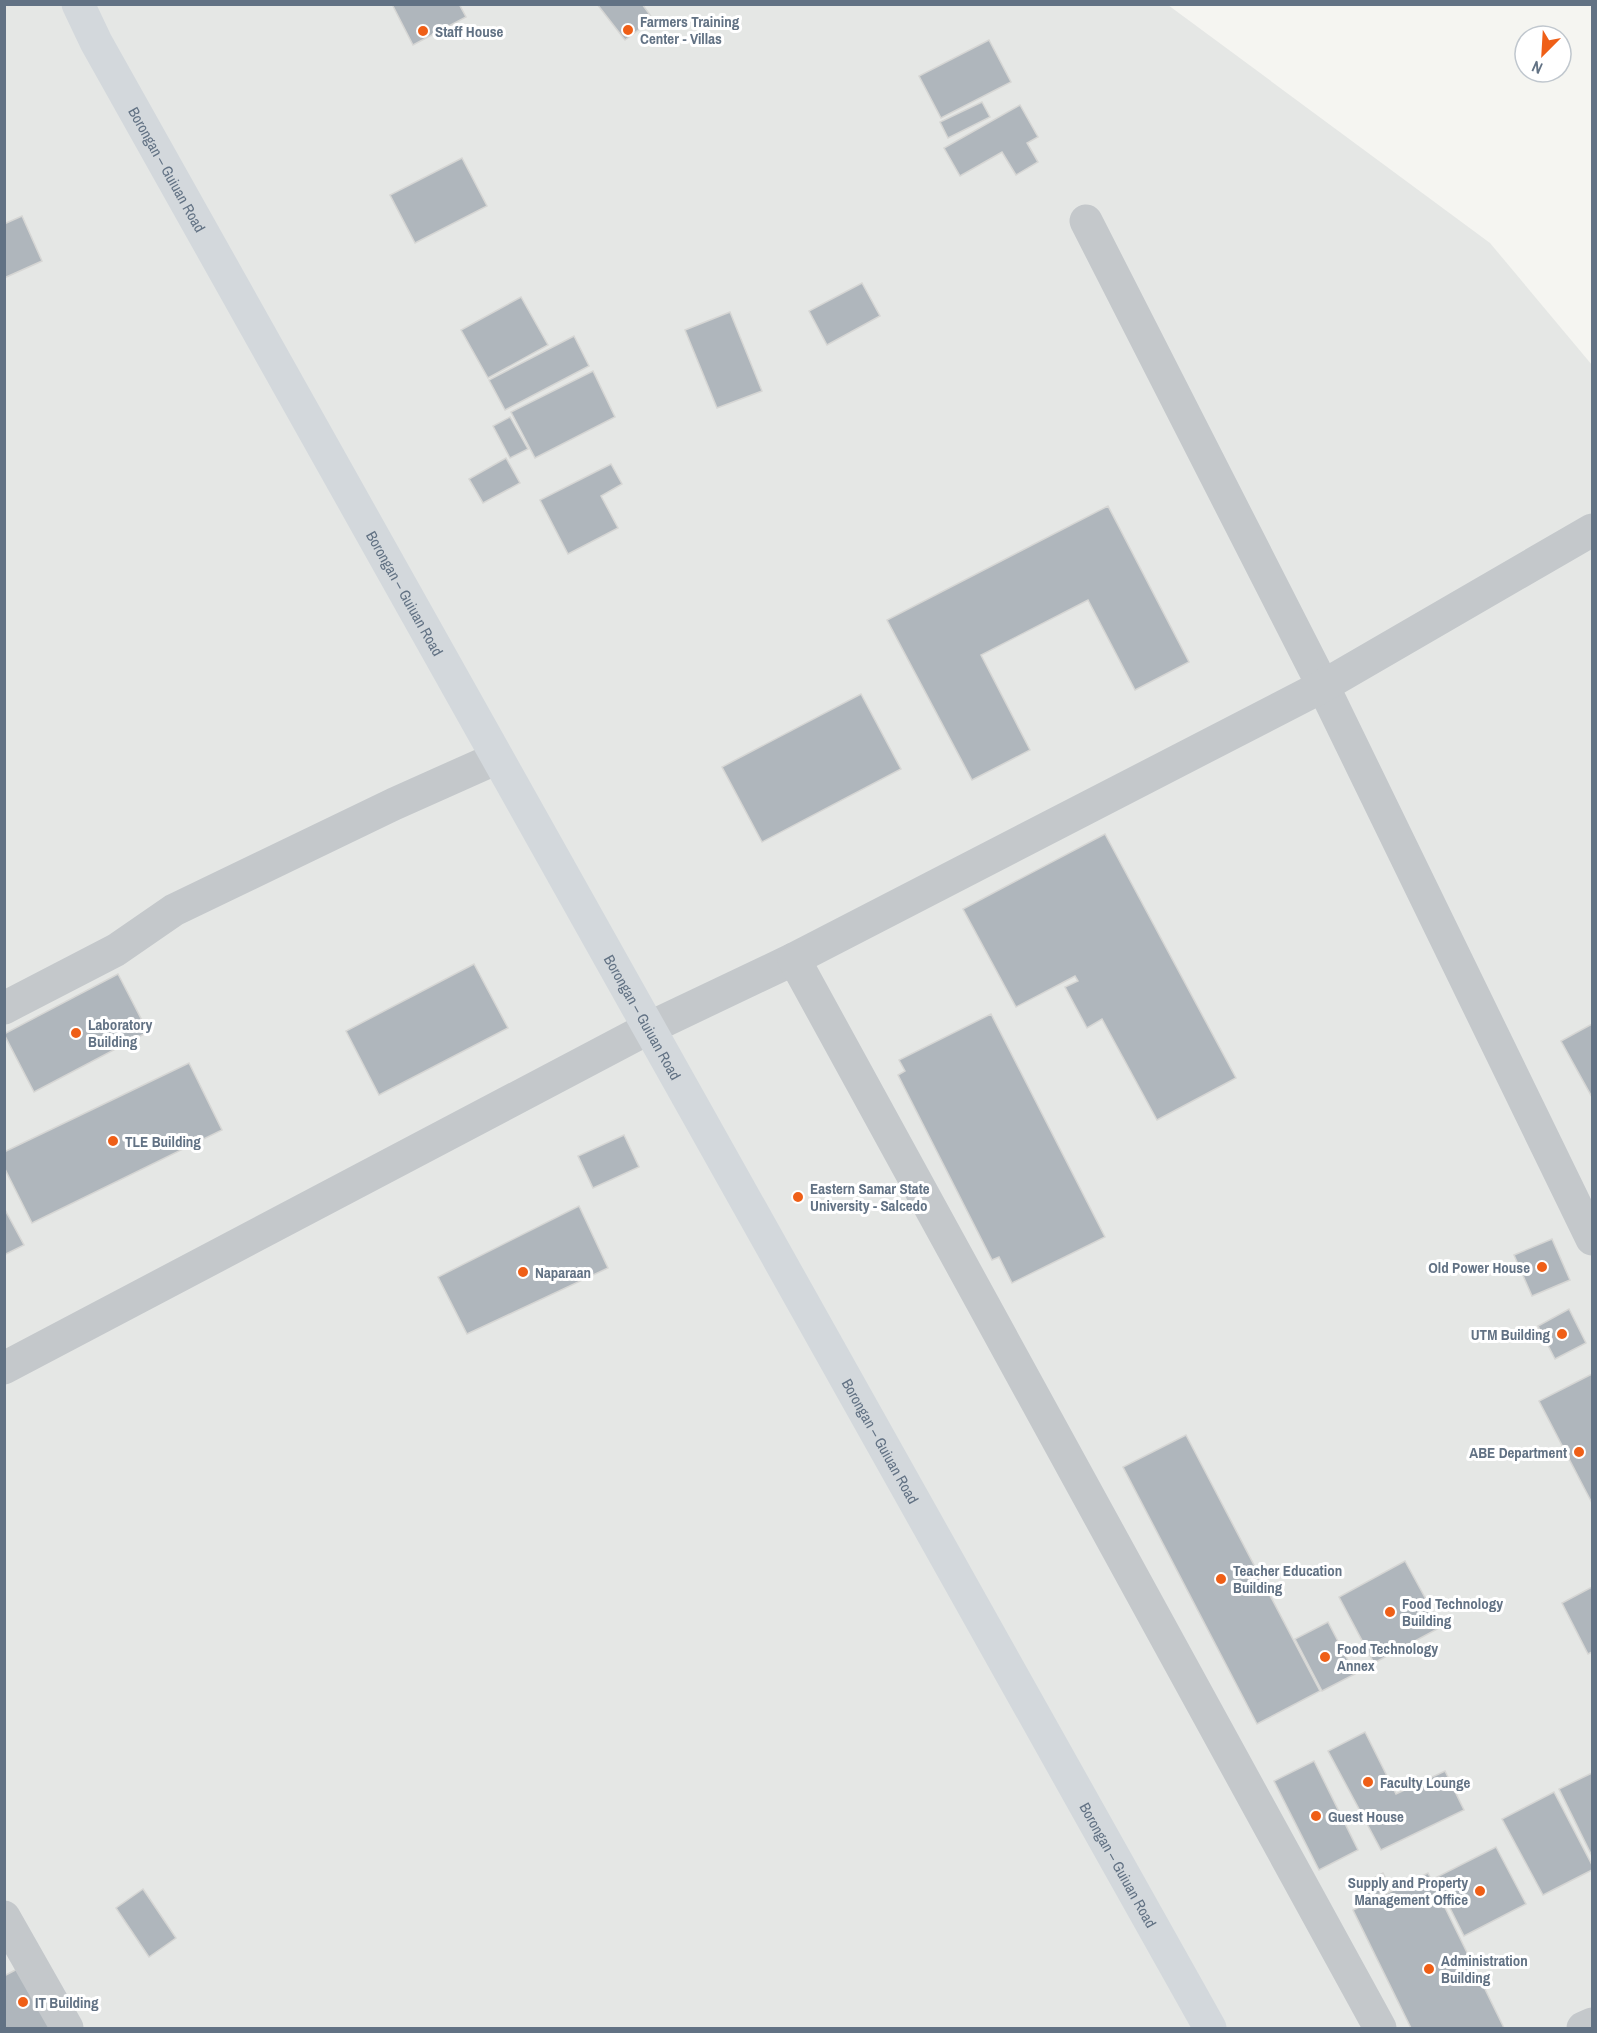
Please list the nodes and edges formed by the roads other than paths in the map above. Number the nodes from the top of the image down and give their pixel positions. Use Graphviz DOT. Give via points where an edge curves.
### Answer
graph roads {
  1 [pos="78,4"];
  2 [pos="1086,221"];
  3 [pos="1593,530"];
  4 [pos="1323,686"];
  5 [pos="497,758"];
  6 [pos="794,959"];
  7 [pos="4,1008"];
  8 [pos="649,1028"];
  9 [pos="1593,1239"];
  10 [pos="4,1368"];
  11 [pos="4,1917"];
  12 [pos="1593,2024"];
  13 [pos="67,2028"];
  14 [pos="1210,2028"];
  15 [pos="1380,2028"];
  16 [pos="1583,2028"];
  1 -- 5 [label="main road, Borongan – Guiuan Road"];
  2 -- 4 [label="street"];
  3 -- 4 [label="street"];
  4 -- 6 [label="street"];
  4 -- 9 [label="street"];
  5 -- 7 [label="street" via="174,910 116,950"];
  5 -- 8 [label="main road, Borongan – Guiuan Road"];
  6 -- 8 [label="street"];
  6 -- 15 [label="street"];
  8 -- 10 [label="street"];
  8 -- 14 [label="main road, Borongan – Guiuan Road"];
  11 -- 13 [label="street"];
  12 -- 16 [label="street"];
}
